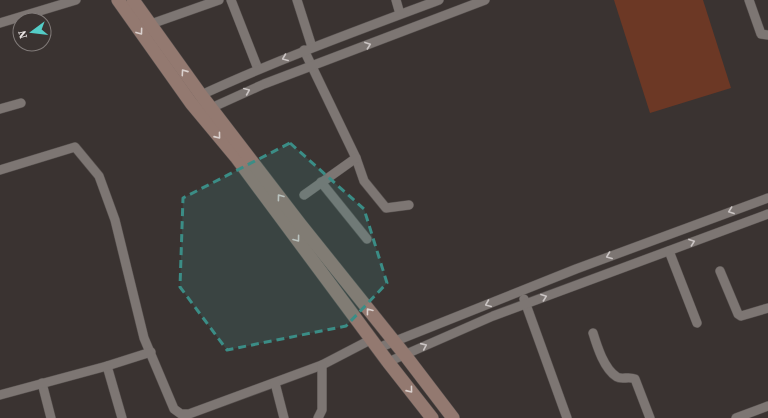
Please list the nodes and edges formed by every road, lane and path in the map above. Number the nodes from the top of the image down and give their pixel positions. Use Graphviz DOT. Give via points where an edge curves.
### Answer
graph roads {
  1 [pos="76,0"];
  2 [pos="118,0"];
  3 [pos="133,0"];
  4 [pos="219,0"];
  5 [pos="231,0"];
  6 [pos="297,0"];
  7 [pos="396,0"];
  8 [pos="439,0"];
  9 [pos="485,0"];
  10 [pos="749,0"];
  11 [pos="400,14"];
  12 [pos="0,23"];
  13 [pos="151,24"];
  14 [pos="768,35"];
  15 [pos="308,49"];
  16 [pos="312,66"];
  17 [pos="258,69"];
  18 [pos="201,96"];
  19 [pos="21,102"];
  20 [pos="212,108"];
  21 [pos="0,109"];
  22 [pos="356,158"];
  23 [pos="0,170"];
  24 [pos="321,182"];
  25 [pos="304,195"];
  26 [pos="768,198"];
  27 [pos="408,205"];
  28 [pos="768,214"];
  29 [pos="367,238"];
  30 [pos="668,251"];
  31 [pos="720,271"];
  32 [pos="521,291"];
  33 [pos="526,304"];
  34 [pos="768,308"];
  35 [pos="697,323"];
  36 [pos="593,333"];
  37 [pos="394,340"];
  38 [pos="375,343"];
  39 [pos="151,352"];
  40 [pos="405,355"];
  41 [pos="388,362"];
  42 [pos="322,365"];
  43 [pos="107,366"];
  44 [pos="42,383"];
  45 [pos="275,383"];
  46 [pos="0,395"];
  47 [pos="768,406"];
  48 [pos="51,418"];
  49 [pos="122,418"];
  50 [pos="284,418"];
  51 [pos="318,418"];
  52 [pos="432,418"];
  53 [pos="453,418"];
  54 [pos="567,418"];
  55 [pos="650,418"];
  56 [pos="736,418"];
  1 -- 12 [label="street"];
  2 -- 38 [label="main road, one-way" via="191,103 236,157"];
  3 -- 13 [label="main road"];
  4 -- 13 [label="street"];
  5 -- 17 [label="street"];
  6 -- 15 [label="street"];
  7 -- 11 [label="street"];
  8 -- 11 [label="street"];
  16 -- 9 [label="street, one-way"];
  10 -- 14 [label="street" via="761,34"];
  11 -- 15 [label="street"];
  18 -- 13 [label="main road, one-way"];
  15 -- 16 [label="street"];
  15 -- 17 [label="street, one-way"];
  20 -- 16 [label="street, one-way" via="244,92"];
  16 -- 22 [label="street"];
  17 -- 18 [label="street"];
  18 -- 20 [label="main road"];
  19 -- 21 [label="street"];
  37 -- 20 [label="main road, one-way" via="300,224"];
  22 -- 24 [label="street"];
  22 -- 27 [label="street" via="364,181 386,208"];
  23 -- 39 [label="street" via="75,147 99,176 115,220 144,338"];
  24 -- 25 [label="street"];
  24 -- 29 [label="street"];
  26 -- 32 [label="street, one-way"];
  30 -- 28 [label="street, one-way"];
  33 -- 30 [label="street, one-way"];
  30 -- 35 [label="street"];
  31 -- 34 [label="street" via="738,314 741,316"];
  32 -- 33 [label="street"];
  32 -- 37 [label="street, one-way"];
  40 -- 33 [label="street, one-way"];
  33 -- 54 [label="street"];
  36 -- 55 [label="street" via="602,357 614,374 621,378 634,379"];
  37 -- 38 [label="street"];
  37 -- 40 [label="main road"];
  38 -- 41 [label="main road"];
  38 -- 42 [label="street"];
  39 -- 43 [label="street"];
  39 -- 45 [label="street" via="174,409 181,414 189,414"];
  40 -- 41 [label="street"];
  40 -- 53 [label="main road"];
  41 -- 52 [label="main road, one-way"];
  42 -- 45 [label="street"];
  42 -- 51 [label="street" via="322,410"];
  43 -- 44 [label="street"];
  43 -- 49 [label="street"];
  44 -- 46 [label="street"];
  44 -- 48 [label="street"];
  45 -- 50 [label="street"];
  47 -- 56 [label="street"];
}
